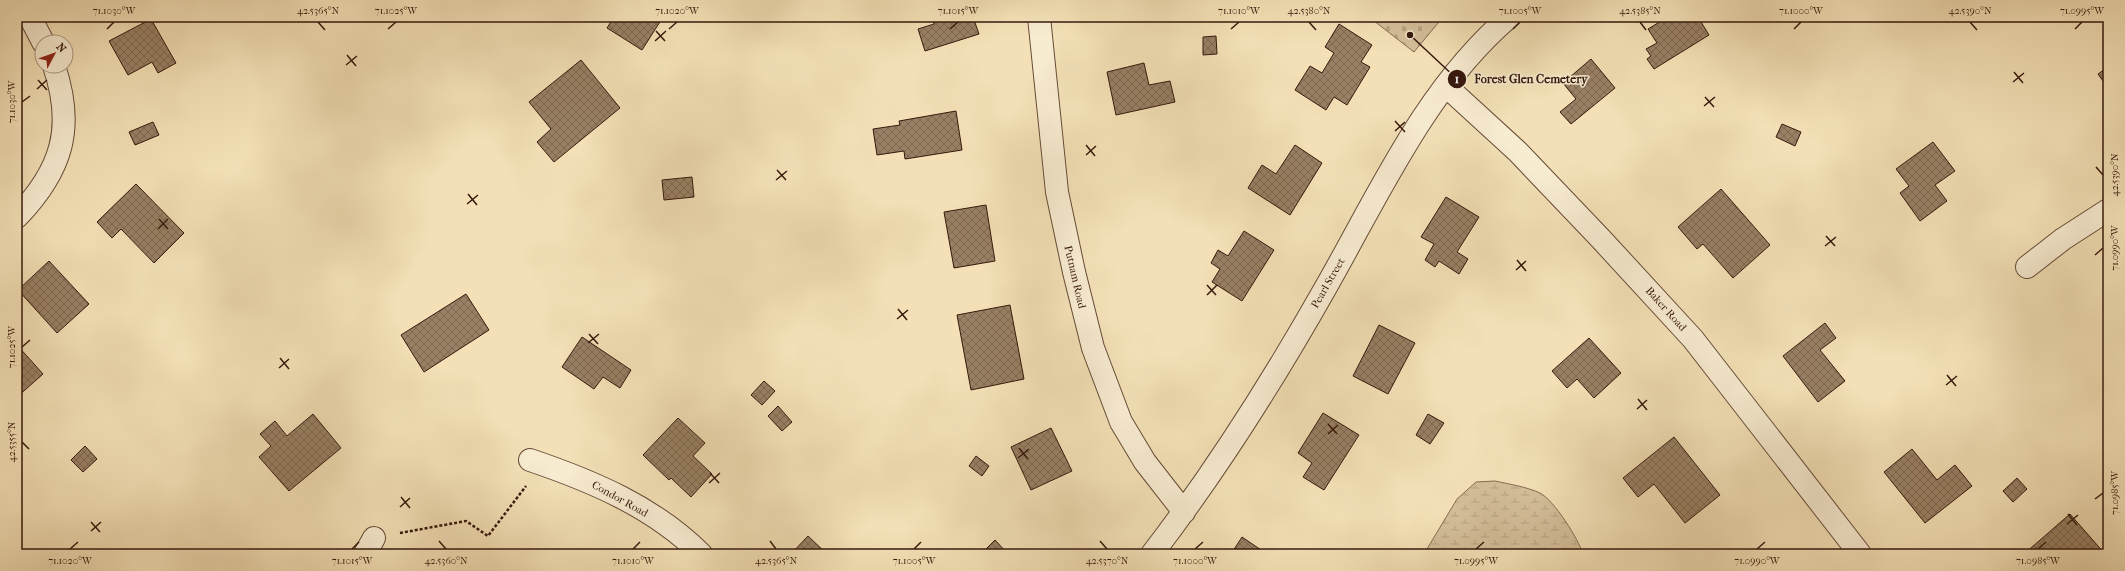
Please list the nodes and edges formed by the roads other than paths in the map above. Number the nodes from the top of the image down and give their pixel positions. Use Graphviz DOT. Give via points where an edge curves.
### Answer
graph roads {
  1 [pos="30,17"];
  2 [pos="1039,17"];
  3 [pos="1509,17"];
  4 [pos="39,34"];
  5 [pos="56,74"];
  6 [pos="1446,86"];
  7 [pos="2108,210"];
  8 [pos="17,216"];
  9 [pos="2027,267"];
  10 [pos="536,462"];
  11 [pos="1184,512"];
  12 [pos="701,554"];
  13 [pos="1152,554"];
  14 [pos="1860,554"];
  1 -- 4 [label="street"];
  2 -- 11 [label="street, Putnam Road" via="1057,192 1093,348 1121,422 1144,462"];
  3 -- 6 [label="street, Pearl Street" via="1467,60"];
  5 -- 8 [label="street" via="64,102 60,151 48,179"];
  6 -- 11 [label="street, Pearl Street" via="1408,140 1290,348"];
  6 -- 14 [label="street, Baker Road" via="1518,152 1693,339"];
  7 -- 9 [label="street" via="2063,239"];
  10 -- 12 [label="street, Condor Road" via="611,491 678,534"];
  11 -- 13 [label="street, Pearl Street"];
}
